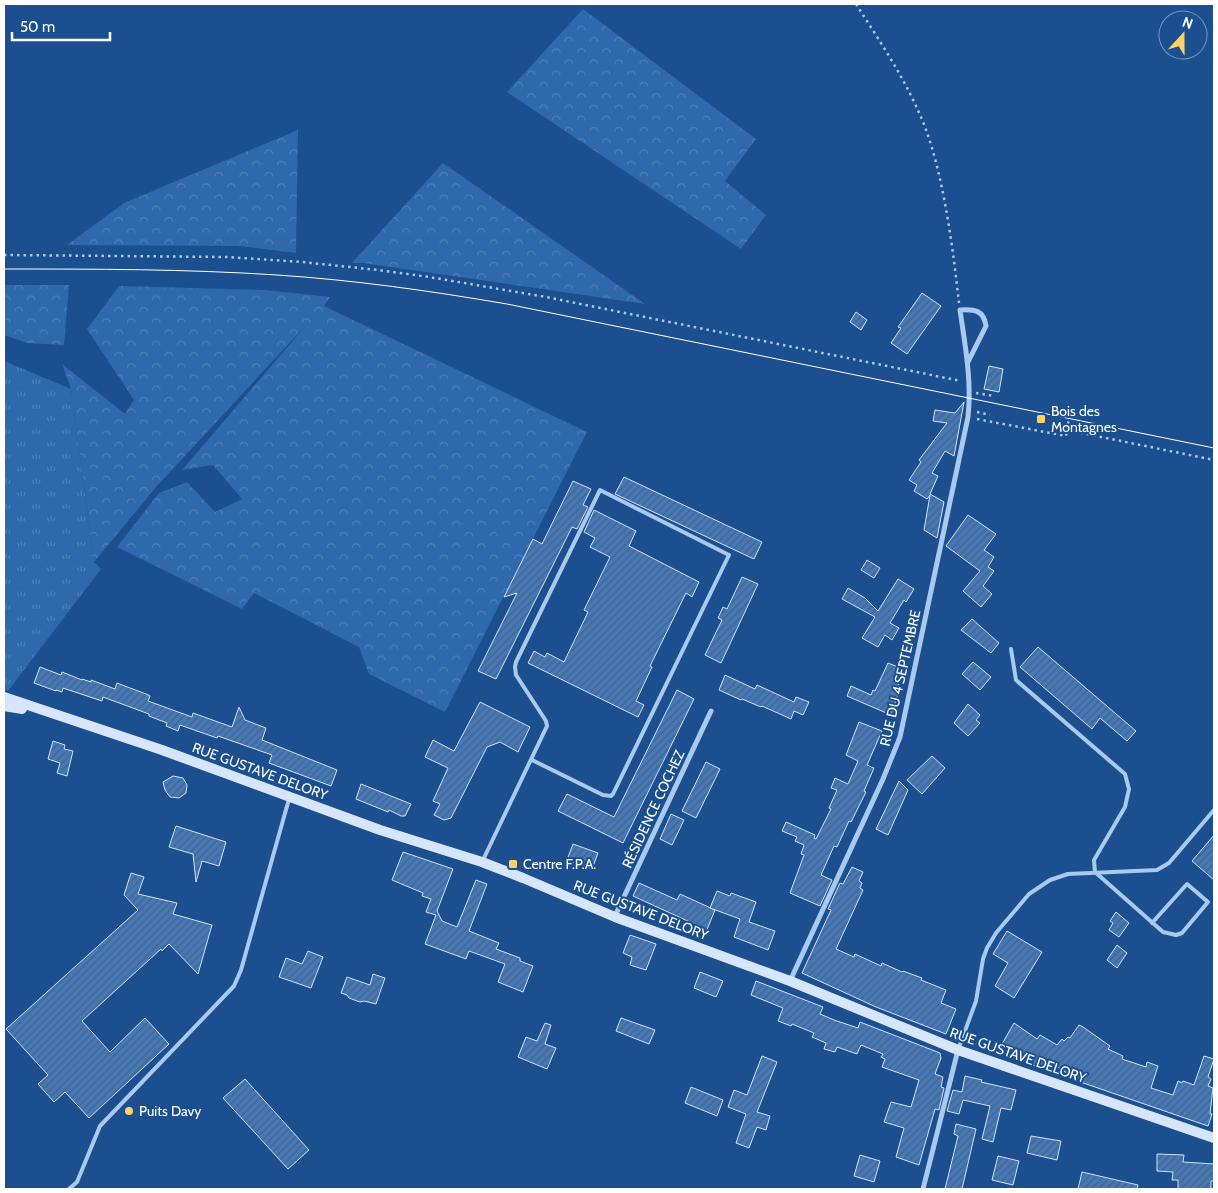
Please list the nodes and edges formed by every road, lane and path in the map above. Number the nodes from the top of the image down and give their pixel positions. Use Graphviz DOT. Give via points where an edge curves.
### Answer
graph roads {
  1 [pos="856,4"];
  2 [pos="4,255"];
  3 [pos="960,310"];
  4 [pos="968,362"];
  5 [pos="969,383"];
  6 [pos="970,391"];
  7 [pos="994,396"];
  8 [pos="1057,409"];
  9 [pos="968,414"];
  10 [pos="990,415"];
  11 [pos="1054,427"];
  12 [pos="1067,430"];
  13 [pos="1214,460"];
  14 [pos="1012,649"];
  15 [pos="4,698"];
  16 [pos="4,706"];
  17 [pos="712,711"];
  18 [pos="55,715"];
  19 [pos="532,760"];
  20 [pos="290,797"];
  21 [pos="1214,810"];
  22 [pos="482,862"];
  23 [pos="1095,872"];
  24 [pos="615,917"];
  25 [pos="1152,923"];
  26 [pos="790,981"];
  27 [pos="958,1050"];
  28 [pos="1214,1138"];
  29 [pos="69,1189"];
  30 [pos="924,1189"];
  1 -- 3 [label="path" via="897,70 926,129 944,204"];
  2 -- 5 [label="path" via="227,258 378,270 546,297"];
  3 -- 4 [label="street, RUE DU 4 SEPTEMBRE"];
  3 -- 4 [label="street, RUE DU 4 SEPTEMBRE" via="979,311 986,322"];
  4 -- 5 [label="street, RUE DU 4 SEPTEMBRE"];
  5 -- 6 [label="street, RUE DU 4 SEPTEMBRE"];
  6 -- 7 [label="path"];
  6 -- 9 [label="street, RUE DU 4 SEPTEMBRE"];
  8 -- 12 [label="path" via="1070,412"];
  9 -- 10 [label="path"];
  9 -- 12 [label="path" via="1066,436"];
  9 -- 26 [label="street, RUE DU 4 SEPTEMBRE" via="900,737"];
  11 -- 12 [label="path"];
  12 -- 13 [label="path"];
  14 -- 23 [label="lane" via="1016,680 1124,774 1129,789 1125,807 1094,860"];
  15 -- 18 [label="street, RUE GUSTAVE DELORY"];
  16 -- 18 [label="street, RUE GUSTAVE DELORY"];
  17 -- 24 [label="street, RÉSIDENCE COCHEZ"];
  18 -- 20 [label="street, RUE GUSTAVE DELORY"];
  19 -- 19 [label="lane" via="547,726 518,680 515,667 600,490 729,555 613,794 603,796"];
  19 -- 22 [label="lane"];
  20 -- 22 [label="street, RUE GUSTAVE DELORY"];
  20 -- 29 [label="lane" via="234,986 100,1126 77,1182"];
  21 -- 23 [label="lane" via="1169,863 1156,870"];
  22 -- 24 [label="street, RUE GUSTAVE DELORY"];
  23 -- 25 [label="lane"];
  23 -- 27 [label="lane" via="1068,874 1050,880 1029,894 996,933 983,959 976,1001"];
  24 -- 26 [label="street, RUE GUSTAVE DELORY"];
  25 -- 25 [label="lane" via="1163,932 1176,936 1208,902 1187,884"];
  26 -- 27 [label="street, RUE GUSTAVE DELORY"];
  27 -- 28 [label="street, RUE GUSTAVE DELORY"];
  27 -- 30 [label="street"];
}
